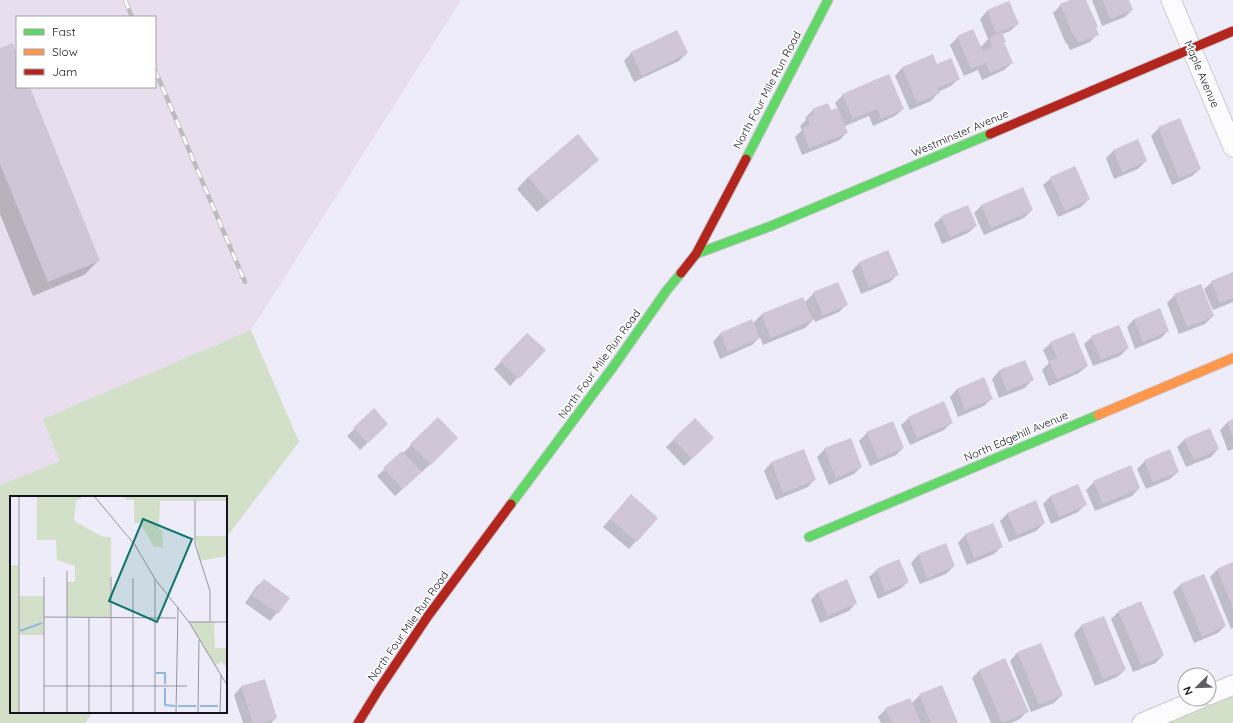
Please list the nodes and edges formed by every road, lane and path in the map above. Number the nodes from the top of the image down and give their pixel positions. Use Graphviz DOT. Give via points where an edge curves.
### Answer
graph roads {
  1 [pos="828,0"];
  2 [pos="1171,0"];
  3 [pos="1233,31"];
  4 [pos="1191,48"];
  5 [pos="1233,147"];
  6 [pos="696,254"];
  7 [pos="1233,358"];
  8 [pos="809,537"];
  9 [pos="1233,685"];
  10 [pos="1217,692"];
  11 [pos="1180,707"];
  12 [pos="358,723"];
  13 [pos="1142,723"];
  1 -- 6 [label="street, North Four Mile Run Road"];
  2 -- 4 [label="street, Maple Avenue"];
  3 -- 4 [label="street, Westminster Avenue"];
  4 -- 5 [label="street, Maple Avenue"];
  4 -- 6 [label="street, Westminster Avenue" via="778,223"];
  6 -- 12 [label="street, North Four Mile Run Road" via="428,616"];
  7 -- 8 [label="street, North Edgehill Avenue"];
  9 -- 10 [label="street"];
  11 -- 13 [label="street"];
}
